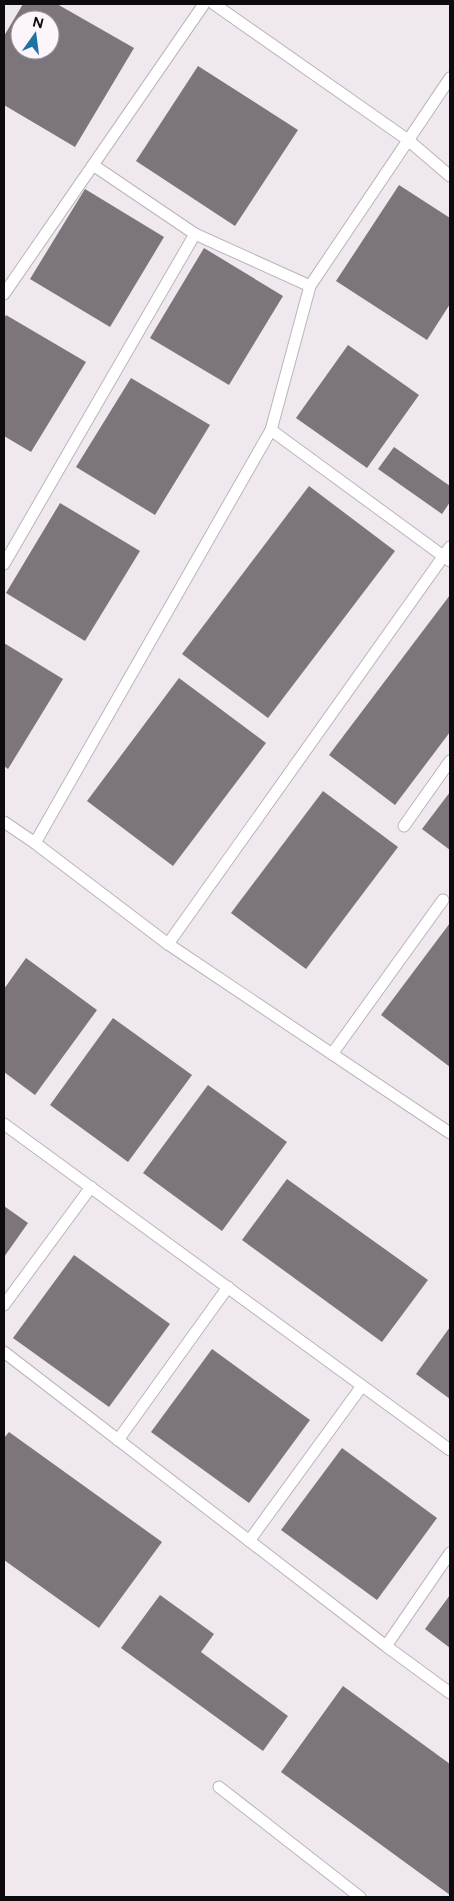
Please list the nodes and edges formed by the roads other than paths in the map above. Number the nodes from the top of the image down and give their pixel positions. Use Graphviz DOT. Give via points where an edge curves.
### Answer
graph roads {
  1 [pos="204,4"];
  2 [pos="214,4"];
  3 [pos="450,78"];
  4 [pos="408,140"];
  5 [pos="93,165"];
  6 [pos="450,176"];
  7 [pos="195,234"];
  8 [pos="310,286"];
  9 [pos="4,294"];
  10 [pos="271,430"];
  11 [pos="448,555"];
  12 [pos="4,564"];
  13 [pos="450,761"];
  14 [pos="4,822"];
  15 [pos="404,826"];
  16 [pos="35,843"];
  17 [pos="443,900"];
  18 [pos="168,944"];
  19 [pos="332,1054"];
  20 [pos="4,1124"];
  21 [pos="450,1133"];
  22 [pos="91,1187"];
  23 [pos="228,1287"];
  24 [pos="4,1305"];
  25 [pos="4,1352"];
  26 [pos="362,1386"];
  27 [pos="118,1440"];
  28 [pos="450,1450"];
  29 [pos="249,1541"];
  30 [pos="450,1553"];
  31 [pos="386,1646"];
  32 [pos="450,1693"];
  33 [pos="219,1787"];
  34 [pos="360,1897"];
  1 -- 5 [label="lane"];
  2 -- 4 [label="lane"];
  3 -- 4 [label="lane"];
  4 -- 6 [label="lane"];
  4 -- 8 [label="lane"];
  5 -- 7 [label="lane"];
  5 -- 9 [label="lane"];
  7 -- 8 [label="lane"];
  7 -- 12 [label="lane"];
  8 -- 10 [label="lane"];
  10 -- 11 [label="lane"];
  10 -- 16 [label="lane"];
  11 -- 18 [label="lane"];
  13 -- 15 [label="lane"];
  14 -- 16 [label="lane"];
  16 -- 18 [label="lane"];
  17 -- 19 [label="lane"];
  18 -- 19 [label="lane"];
  19 -- 21 [label="lane"];
  20 -- 22 [label="lane"];
  22 -- 23 [label="lane"];
  22 -- 24 [label="lane"];
  23 -- 26 [label="lane"];
  23 -- 27 [label="lane"];
  25 -- 27 [label="lane"];
  26 -- 28 [label="lane"];
  26 -- 29 [label="lane"];
  27 -- 29 [label="lane"];
  29 -- 31 [label="lane"];
  30 -- 31 [label="lane"];
  31 -- 32 [label="lane"];
  33 -- 34 [label="lane"];
}
